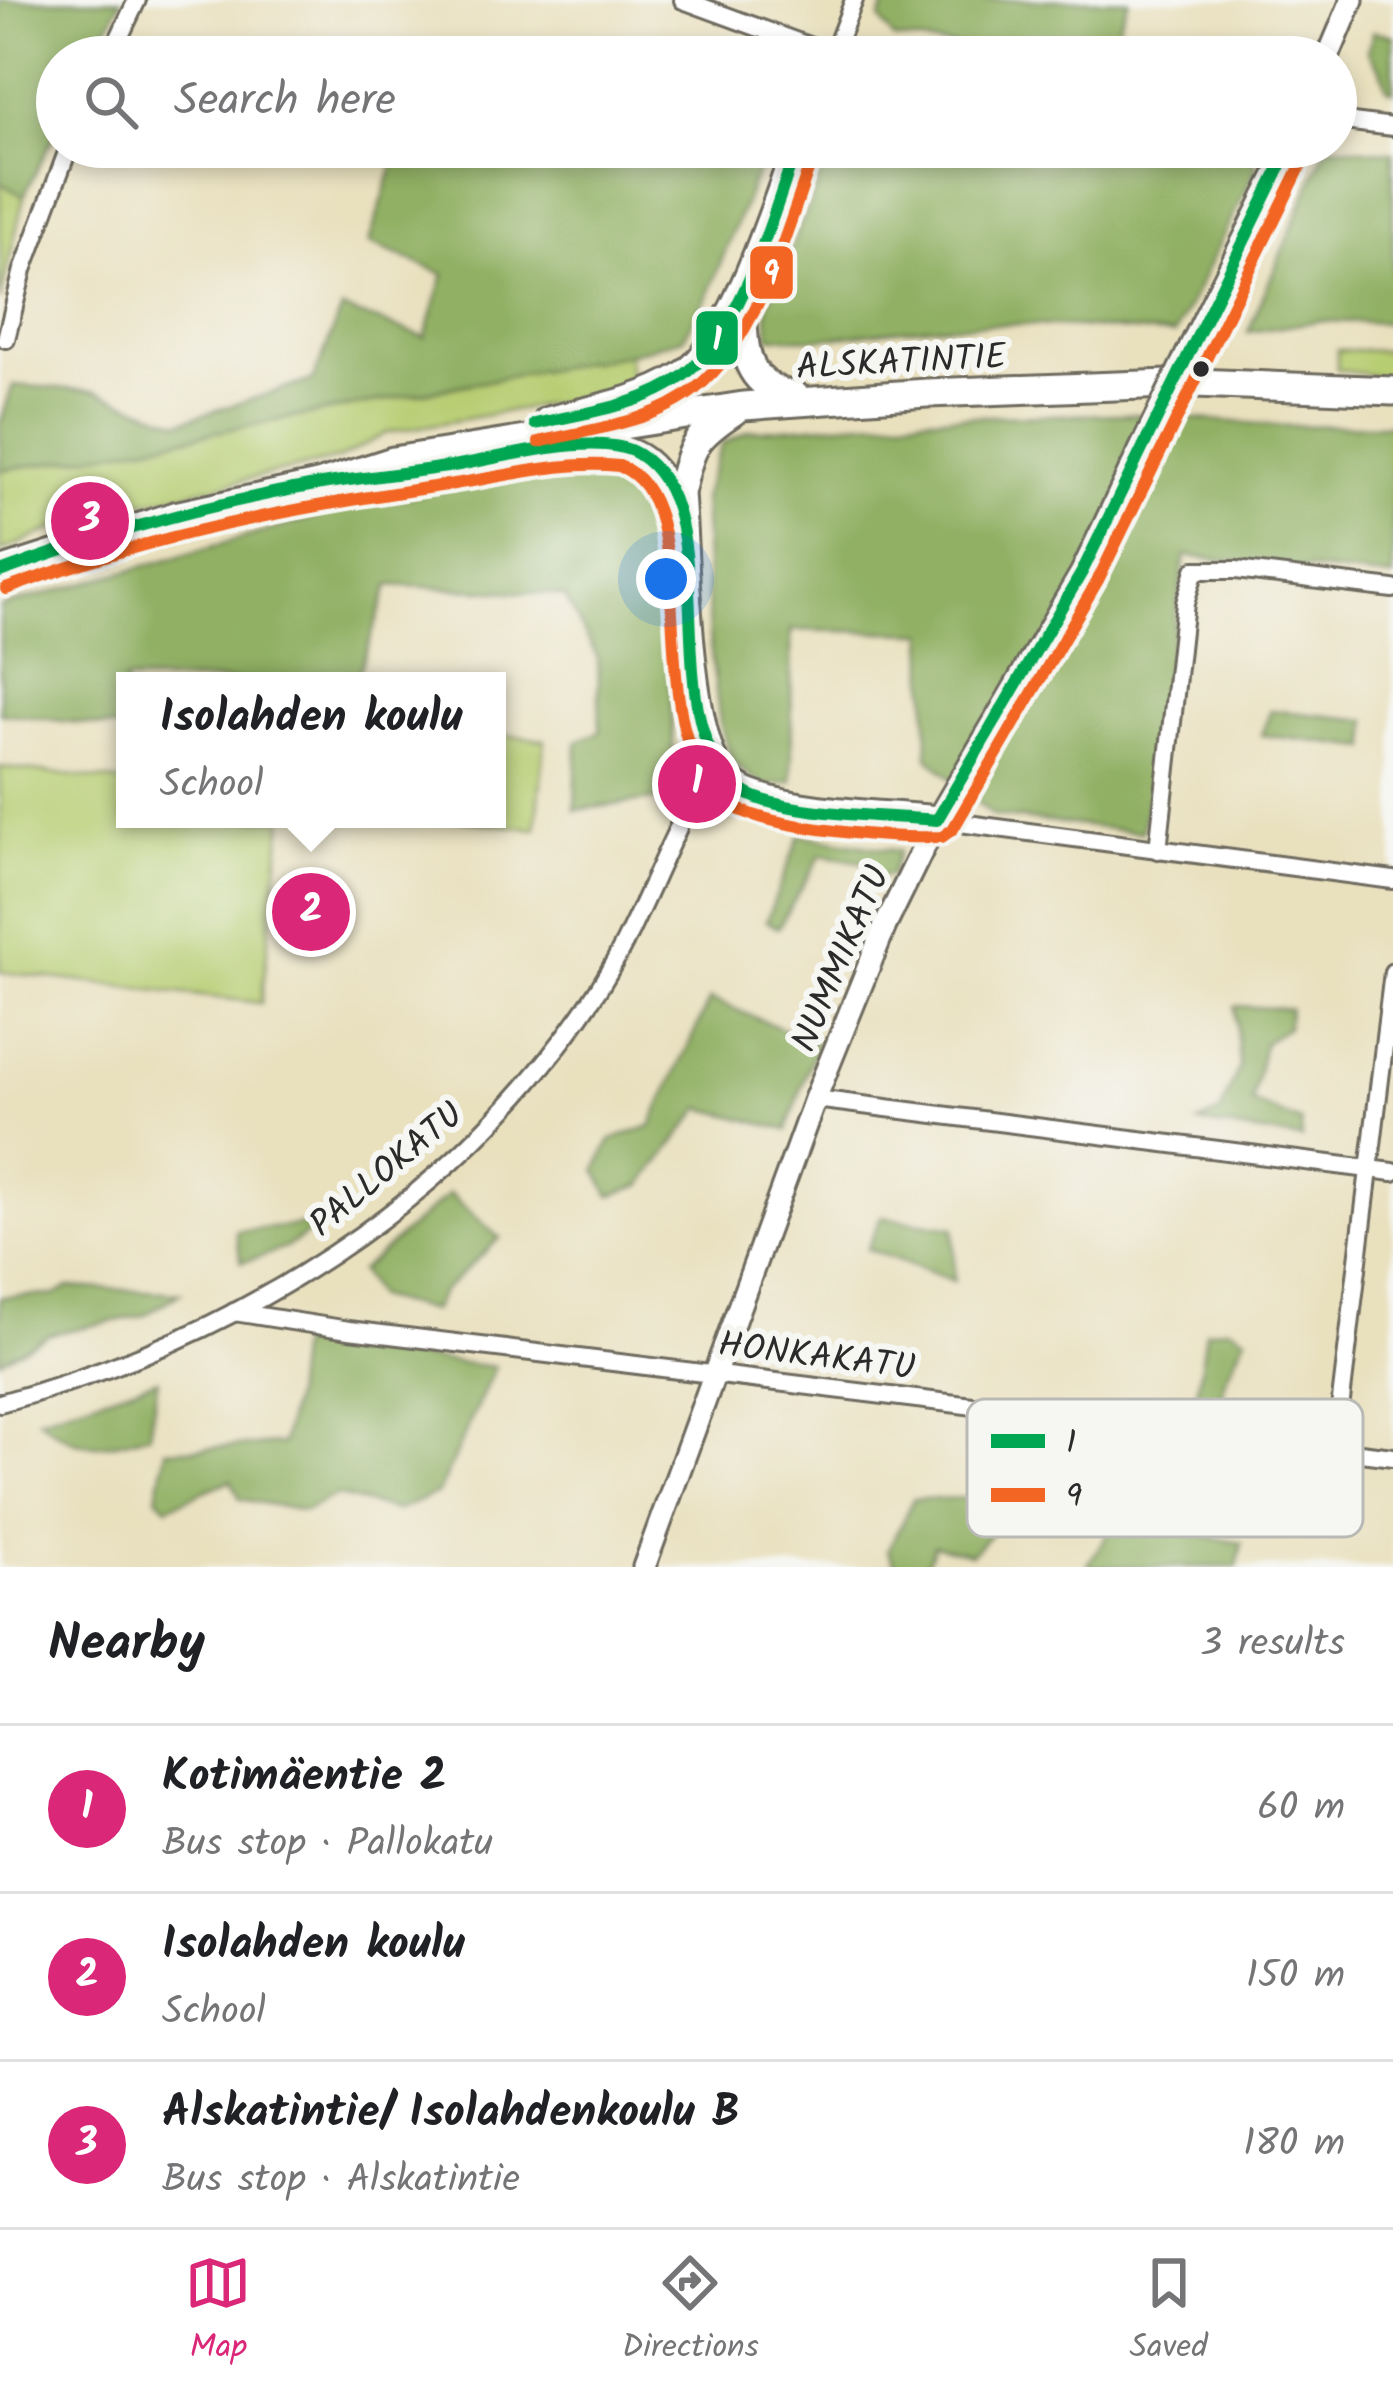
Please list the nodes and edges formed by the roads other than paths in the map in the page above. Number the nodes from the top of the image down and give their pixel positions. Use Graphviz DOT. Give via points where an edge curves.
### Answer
graph roads {
  1 [pos="137,0"];
  2 [pos="683,0"];
  3 [pos="854,0"];
  4 [pos="1352,0"];
  5 [pos="120,36"];
  6 [pos="781,36"];
  7 [pos="842,36"];
  8 [pos="1337,36"];
  9 [pos="1357,123"];
  10 [pos="1393,127"];
  11 [pos="61,168"];
  12 [pos="789,168"];
  13 [pos="1280,168"];
  14 [pos="742,290"];
  15 [pos="6,339"];
  16 [pos="1393,391"];
  17 [pos="815,400"];
  18 [pos="743,406"];
  19 [pos="393,461"];
  20 [pos="318,485"];
  21 [pos="684,542"];
  22 [pos="0,572"];
  23 [pos="1393,589"];
  24 [pos="937,820"];
  25 [pos="679,828"];
  26 [pos="1157,850"];
  27 [pos="1393,880"];
  28 [pos="1393,972"];
  29 [pos="815,1099"];
  30 [pos="1369,1169"];
  31 [pos="1393,1172"];
  32 [pos="234,1312"];
  33 [pos="713,1375"];
  34 [pos="1341,1399"];
  35 [pos="0,1403"];
  36 [pos="967,1406"];
  37 [pos="1363,1453"];
  38 [pos="1393,1457"];
  39 [pos="644,1567"];
  1 -- 5 [label="street"];
  2 -- 6 [label="street"];
  3 -- 7 [label="street"];
  4 -- 8 [label="street"];
  9 -- 10 [label="street"];
  11 -- 15 [label="street"];
  12 -- 14 [label="main road"];
  13 -- 24 [label="street, NUMMIKATU, bridge" via="1082,572"];
  14 -- 17 [label="main road" via="746,358 758,380"];
  14 -- 19 [label="main road" via="702,361 681,378 638,398"];
  16 -- 17 [label="main road, ALSKATINTIE" via="1196,383"];
  17 -- 18 [label="main road, ALSKATINTIE"];
  18 -- 19 [label="main road, ALSKATINTIE"];
  18 -- 21 [label="main road" via="701,433 688,460 680,493"];
  19 -- 20 [label="main road, ALSKATINTIE"];
  20 -- 21 [label="main road" via="555,448 619,448 639,454 658,475"];
  20 -- 22 [label="main road, ALSKATINTIE" via="175,516"];
  21 -- 24 [label="main road" via="698,700 718,772 742,791 781,802"];
  23 -- 26 [label="street" via="1196,570 1184,603"];
  24 -- 26 [label="street"];
  24 -- 29 [label="street, NUMMIKATU"];
  25 -- 32 [label="street, PALLOKATU" via="595,996 533,1077 374,1228"];
  26 -- 27 [label="street"];
  28 -- 30 [label="street"];
  29 -- 30 [label="street"];
  29 -- 33 [label="street, NUMMIKATU"];
  30 -- 31 [label="street"];
  30 -- 34 [label="street"];
  32 -- 33 [label="street, HONKAKATU"];
  32 -- 35 [label="street, PALLOKATU" via="163,1347"];
  33 -- 36 [label="street, HONKAKATU"];
  33 -- 39 [label="street, NUMMIKATU"];
  37 -- 38 [label="street, HONKAKATU"];
}
